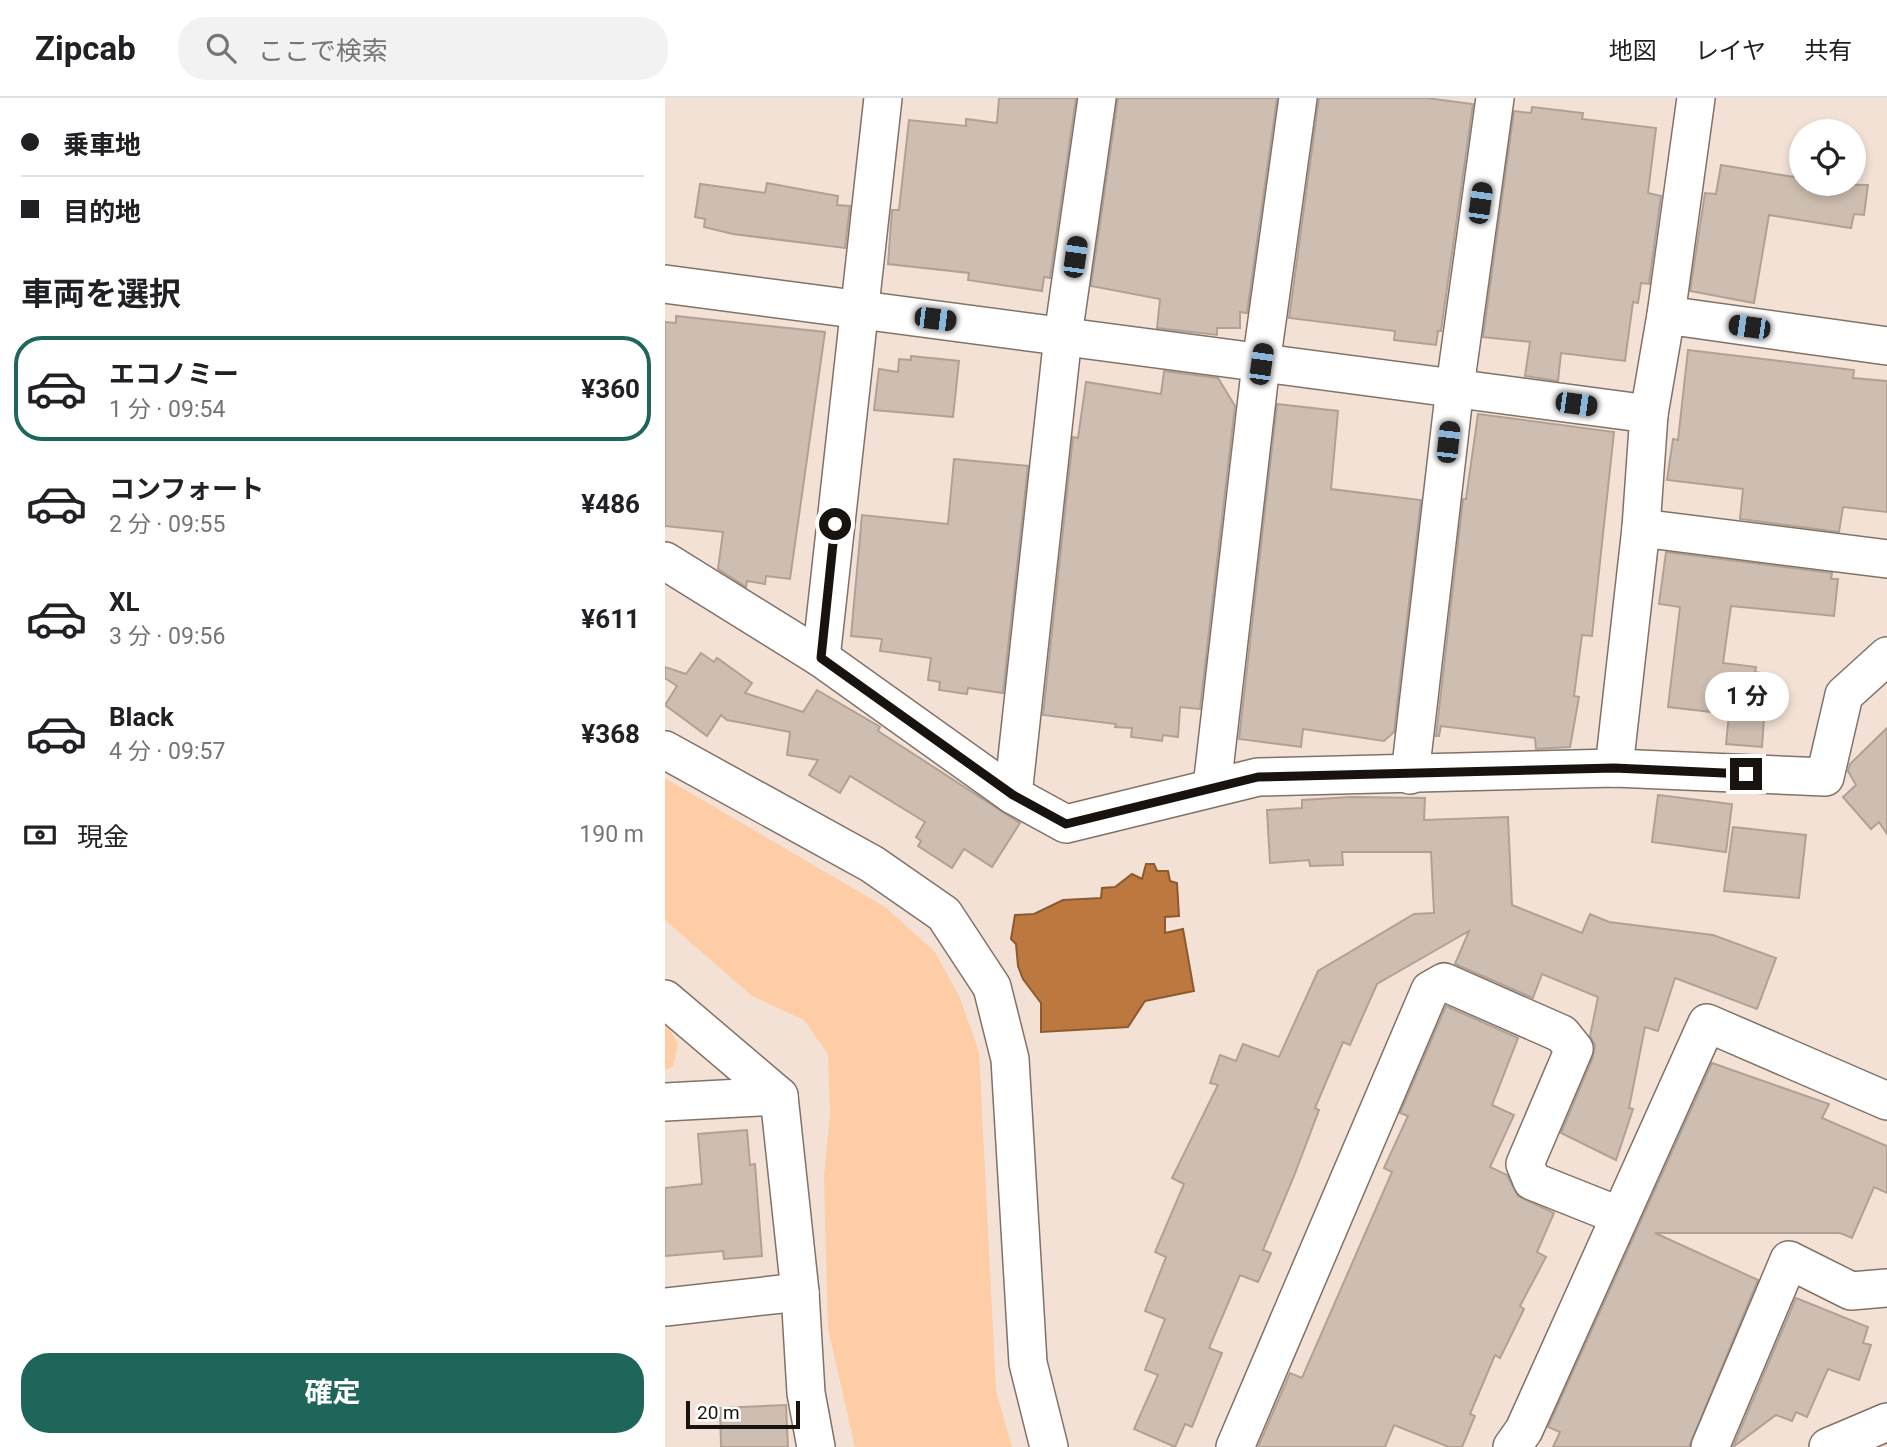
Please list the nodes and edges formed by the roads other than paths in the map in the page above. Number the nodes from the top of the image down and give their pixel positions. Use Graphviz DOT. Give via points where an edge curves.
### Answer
graph roads {
  1 [pos="883,98"];
  2 [pos="1097,98"];
  3 [pos="1298,98"];
  4 [pos="1495,98"];
  5 [pos="1696,98"];
  6 [pos="665,284"];
  7 [pos="857,309"];
  8 [pos="1666,315"];
  9 [pos="1063,336"];
  10 [pos="1887,346"];
  11 [pos="1261,364"];
  12 [pos="1455,387"];
  13 [pos="1649,414"];
  14 [pos="1641,528"];
  15 [pos="1887,559"];
  16 [pos="665,561"];
  17 [pos="1887,656"];
  18 [pos="821,658"];
  19 [pos="665,750"];
  20 [pos="1614,768"];
  21 [pos="1410,775"];
  22 [pos="1212,787"];
  23 [pos="1013,795"];
  24 [pos="665,999"];
  25 [pos="779,1096"];
  26 [pos="1887,1101"];
  27 [pos="665,1102"];
  28 [pos="1620,1216"];
  29 [pos="1887,1288"];
  30 [pos="800,1292"];
  31 [pos="665,1307"];
  32 [pos="1887,1422"];
  33 [pos="816,1447"];
  34 [pos="1049,1447"];
  35 [pos="1235,1447"];
  36 [pos="1513,1447"];
  37 [pos="1710,1447"];
  38 [pos="1829,1447"];
  1 -- 7 [label="street"];
  2 -- 9 [label="street"];
  3 -- 11 [label="street"];
  4 -- 12 [label="street"];
  5 -- 8 [label="street"];
  6 -- 7 [label="street"];
  7 -- 9 [label="street"];
  7 -- 18 [label="street"];
  8 -- 10 [label="street"];
  8 -- 13 [label="street"];
  9 -- 11 [label="street"];
  9 -- 23 [label="street"];
  11 -- 12 [label="street"];
  11 -- 22 [label="street"];
  12 -- 13 [label="street"];
  12 -- 21 [label="street"];
  13 -- 14 [label="street"];
  14 -- 15 [label="street"];
  14 -- 20 [label="street"];
  16 -- 18 [label="street"];
  17 -- 20 [label="street" via="1844,695 1825,777"];
  18 -- 23 [label="street"];
  19 -- 34 [label="street" via="872,864 944,914 992,987 1010,1059 1028,1363"];
  20 -- 21 [label="street"];
  21 -- 22 [label="street" via="1258,777"];
  22 -- 23 [label="street" via="1066,824"];
  24 -- 25 [label="street"];
  25 -- 27 [label="street"];
  25 -- 30 [label="street"];
  26 -- 28 [label="street" via="1707,1023"];
  28 -- 35 [label="street" via="1532,1181 1525,1164 1574,1049 1562,1034 1444,982 1430,989"];
  28 -- 36 [label="street"];
  29 -- 37 [label="street" via="1851,1291 1789,1260"];
  30 -- 31 [label="street"];
  30 -- 33 [label="street" via="806,1393"];
  32 -- 38 [label="street"];
}
